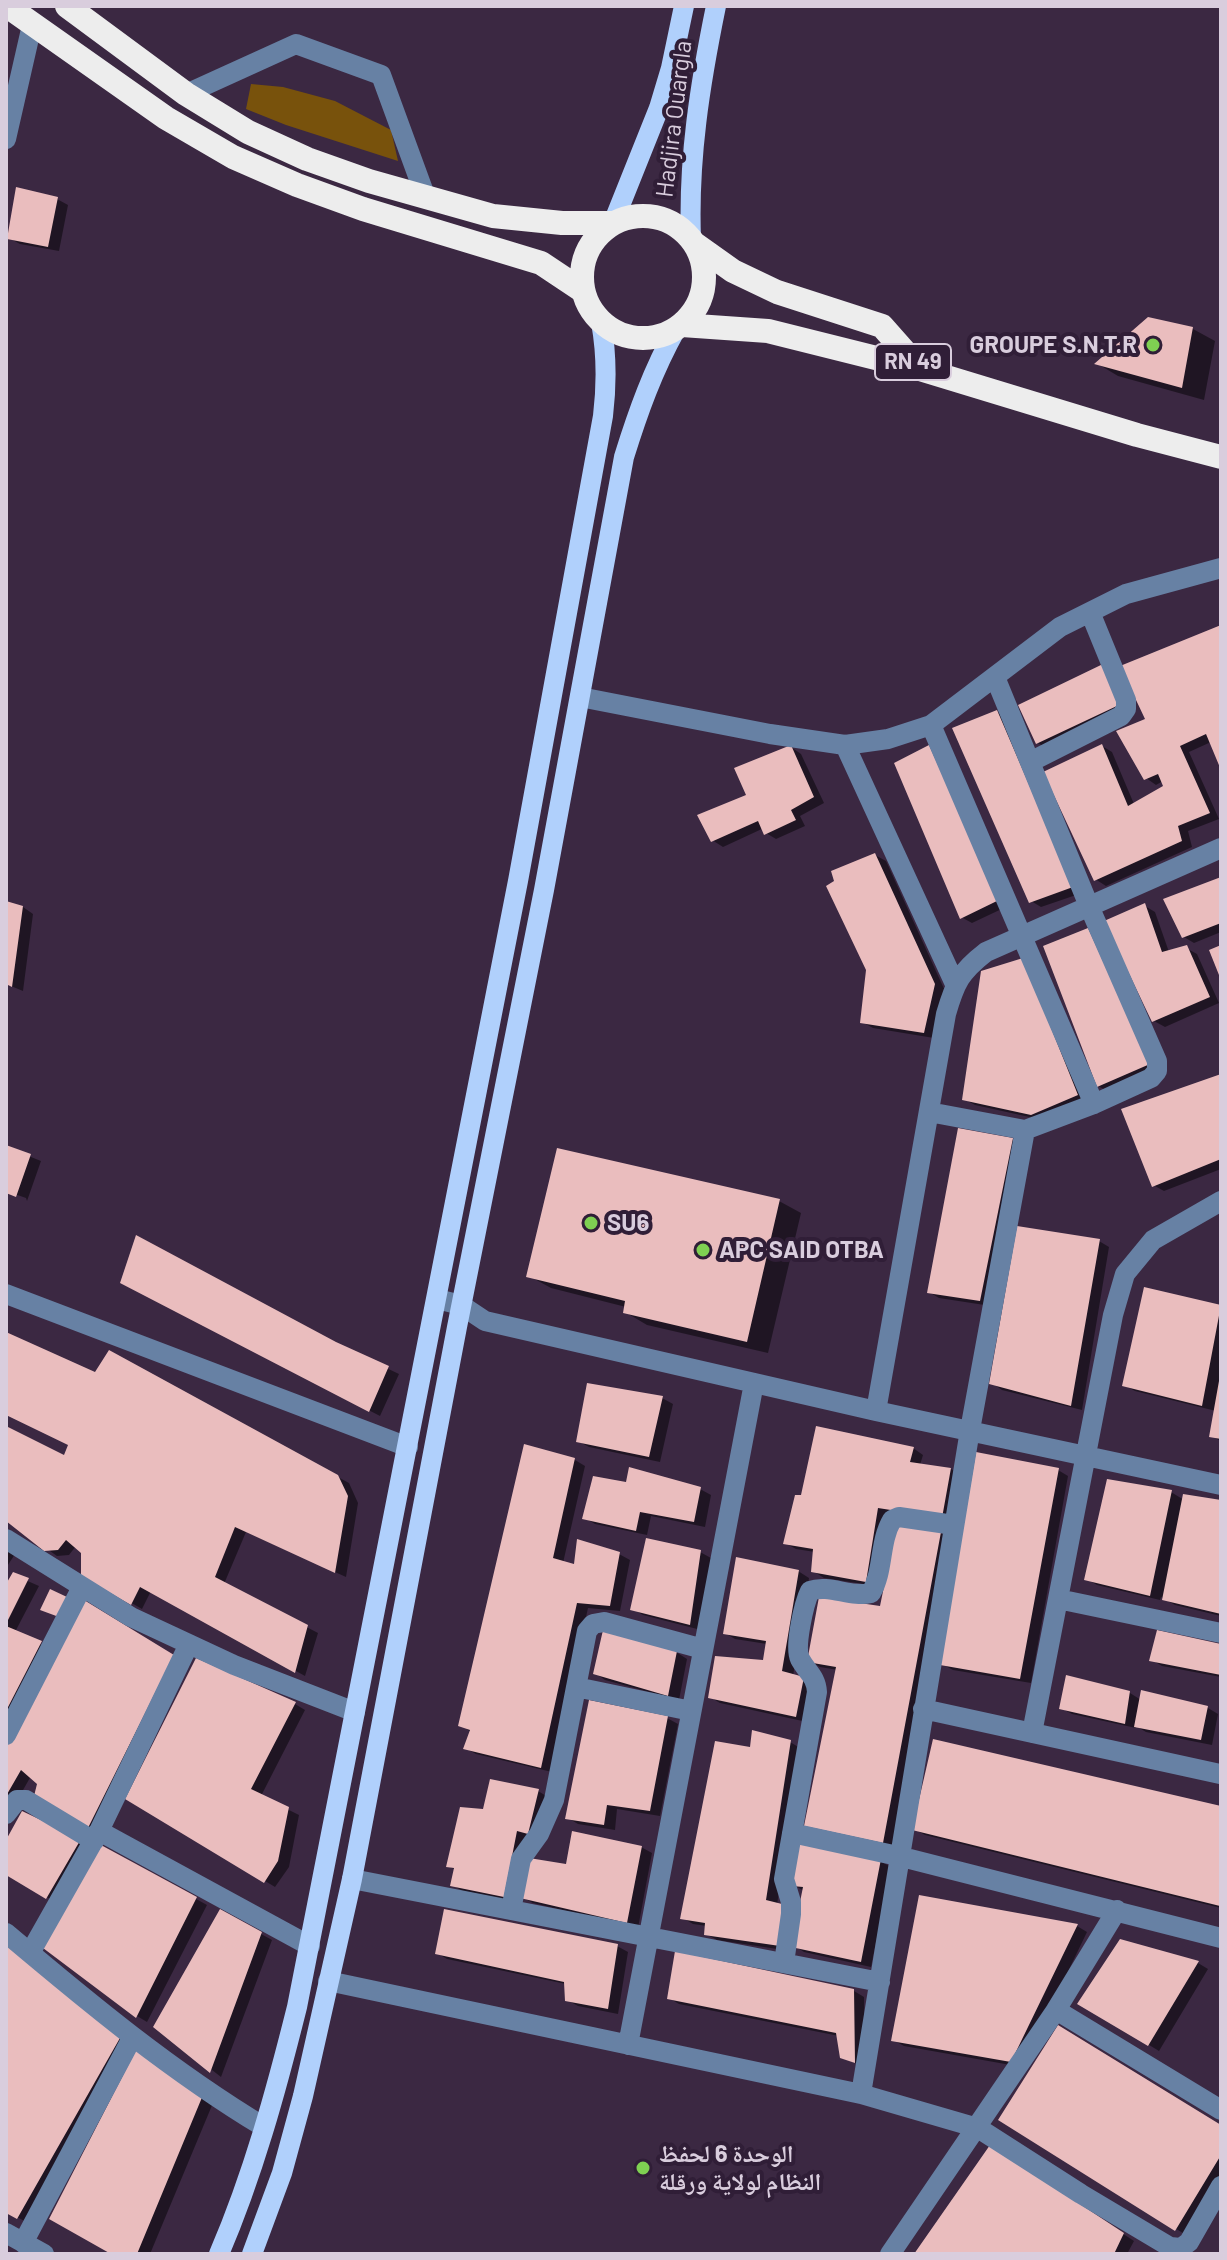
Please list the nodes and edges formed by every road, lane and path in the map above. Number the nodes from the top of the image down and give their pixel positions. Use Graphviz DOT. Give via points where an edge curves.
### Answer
graph roads {
  1 [pos="7,6"];
  2 [pos="67,6"];
  3 [pos="684,6"];
  4 [pos="716,6"];
  5 [pos="32,25"];
  6 [pos="186,94"];
  7 [pos="6,139"];
  8 [pos="426,198"];
  9 [pos="613,223"];
  10 [pos="693,241"];
  11 [pos="583,291"];
  12 [pos="601,322"];
  13 [pos="679,327"];
  14 [pos="920,369"];
  15 [pos="1221,457"];
  16 [pos="1221,568"];
  17 [pos="1090,612"];
  18 [pos="995,677"];
  19 [pos="580,697"];
  20 [pos="931,725"];
  21 [pos="845,745"];
  22 [pos="1030,762"];
  23 [pos="1221,848"];
  24 [pos="1089,906"];
  25 [pos="1023,935"];
  26 [pos="955,984"];
  27 [pos="1094,1104"];
  28 [pos="929,1112"];
  29 [pos="1025,1130"];
  30 [pos="1221,1201"];
  31 [pos="6,1294"];
  32 [pos="437,1299"];
  33 [pos="461,1305"];
  34 [pos="485,1321"];
  35 [pos="432,1322"];
  36 [pos="457,1327"];
  37 [pos="754,1383"];
  38 [pos="876,1411"];
  39 [pos="970,1430"];
  40 [pos="408,1447"];
  41 [pos="1086,1455"];
  42 [pos="1221,1485"];
  43 [pos="954,1525"];
  44 [pos="9,1549"];
  45 [pos="82,1587"];
  46 [pos="1058,1599"];
  47 [pos="1221,1633"];
  48 [pos="189,1644"];
  49 [pos="703,1649"];
  50 [pos="576,1687"];
  51 [pos="923,1709"];
  52 [pos="691,1711"];
  53 [pos="355,1712"];
  54 [pos="1032,1733"];
  55 [pos="6,1735"];
  56 [pos="1221,1774"];
  57 [pos="6,1814"];
  58 [pos="792,1833"];
  59 [pos="97,1836"];
  60 [pos="898,1856"];
  61 [pos="352,1879"];
  62 [pos="511,1910"];
  63 [pos="1117,1910"];
  64 [pos="6,1933"];
  65 [pos="648,1937"];
  66 [pos="1221,1938"];
  67 [pos="310,1946"];
  68 [pos="30,1953"];
  69 [pos="784,1963"];
  70 [pos="328,1981"];
  71 [pos="880,1982"];
  72 [pos="1056,2010"];
  73 [pos="132,2038"];
  74 [pos="628,2045"];
  75 [pos="861,2094"];
  76 [pos="1221,2110"];
  77 [pos="264,2127"];
  78 [pos="978,2128"];
  79 [pos="1221,2186"];
  80 [pos="14,2238"];
  81 [pos="44,2254"];
  82 [pos="219,2254"];
  83 [pos="252,2254"];
  84 [pos="890,2254"];
  1 -- 5 [label="highway"];
  2 -- 6 [label="highway"];
  3 -- 9 [label="main road, Hadjira Ouargla" via="659,108"];
  4 -- 10 [label="main road, Hadjira Ouargla" via="692,150"];
  5 -- 7 [label="street"];
  5 -- 11 [label="highway" via="166,118 233,157 363,209 541,263"];
  6 -- 8 [label="highway" via="248,132 307,159"];
  6 -- 8 [label="street" via="296,44 381,75"];
  8 -- 9 [label="highway" via="528,221"];
  9 -- 10 [label="highway" via="629,217 663,219"];
  9 -- 11 [label="highway" via="584,259"];
  10 -- 13 [label="highway" via="705,278 694,312"];
  10 -- 14 [label="highway, RN 49" via="733,271 777,292 882,326"];
  11 -- 12 [label="highway"];
  12 -- 13 [label="highway" via="637,339"];
  12 -- 32 [label="main road" via="607,363 603,416"];
  13 -- 14 [label="highway, RN 49" via="768,331"];
  13 -- 19 [label="main road" via="646,391 624,457"];
  14 -- 15 [label="highway, RN 49"];
  16 -- 17 [label="street" via="1126,594"];
  17 -- 18 [label="street" via="1060,627"];
  17 -- 22 [label="street" via="1126,709"];
  18 -- 20 [label="street"];
  18 -- 22 [label="street"];
  19 -- 21 [label="street"];
  19 -- 33 [label="main road"];
  20 -- 21 [label="street"];
  20 -- 25 [label="street"];
  21 -- 26 [label="street"];
  22 -- 24 [label="street"];
  23 -- 24 [label="street"];
  24 -- 25 [label="street"];
  24 -- 27 [label="street" via="1157,1061 1151,1078"];
  25 -- 26 [label="street" via="986,952"];
  25 -- 27 [label="street"];
  26 -- 28 [label="street"];
  27 -- 29 [label="street"];
  28 -- 29 [label="street"];
  28 -- 38 [label="street"];
  29 -- 39 [label="street"];
  30 -- 41 [label="street" via="1153,1240 1125,1274"];
  31 -- 40 [label="street"];
  32 -- 33 [label="street"];
  32 -- 35 [label="main road"];
  33 -- 34 [label="street"];
  33 -- 36 [label="main road"];
  34 -- 36 [label="street"];
  34 -- 37 [label="street"];
  35 -- 36 [label="street"];
  35 -- 40 [label="main road"];
  36 -- 61 [label="main road"];
  37 -- 38 [label="street"];
  37 -- 49 [label="street"];
  38 -- 39 [label="street"];
  39 -- 41 [label="street"];
  39 -- 43 [label="street"];
  40 -- 53 [label="main road"];
  41 -- 42 [label="street"];
  41 -- 46 [label="street"];
  43 -- 51 [label="street"];
  43 -- 58 [label="street" via="892,1520 871,1593 810,1591 798,1651 817,1692"];
  44 -- 45 [label="street"];
  45 -- 48 [label="street"];
  45 -- 55 [label="street"];
  46 -- 47 [label="street"];
  46 -- 54 [label="street"];
  48 -- 53 [label="street"];
  48 -- 59 [label="street"];
  49 -- 50 [label="street" via="604,1622 593,1624"];
  49 -- 52 [label="street"];
  50 -- 52 [label="street"];
  50 -- 62 [label="street" via="554,1800 521,1859"];
  51 -- 54 [label="street"];
  51 -- 60 [label="street"];
  52 -- 65 [label="street"];
  53 -- 67 [label="main road"];
  54 -- 56 [label="street"];
  57 -- 59 [label="street" via="17,1800 26,1800"];
  58 -- 60 [label="street"];
  58 -- 69 [label="street" via="784,1879 791,1902"];
  59 -- 67 [label="street"];
  59 -- 68 [label="street"];
  60 -- 63 [label="street"];
  60 -- 71 [label="street"];
  61 -- 62 [label="street"];
  61 -- 70 [label="main road"];
  62 -- 65 [label="street"];
  63 -- 66 [label="street"];
  63 -- 72 [label="street"];
  64 -- 68 [label="street"];
  65 -- 69 [label="street"];
  65 -- 74 [label="street"];
  67 -- 77 [label="main road"];
  68 -- 73 [label="street"];
  69 -- 71 [label="street"];
  70 -- 74 [label="street"];
  70 -- 83 [label="main road" via="282,2173"];
  71 -- 75 [label="street"];
  72 -- 76 [label="street"];
  72 -- 78 [label="street"];
  73 -- 77 [label="street"];
  73 -- 80 [label="street"];
  74 -- 75 [label="street"];
  75 -- 78 [label="street"];
  77 -- 82 [label="main road"];
  78 -- 79 [label="street" via="1170,2247 1189,2242"];
  78 -- 84 [label="street"];
  80 -- 81 [label="street"];
}
